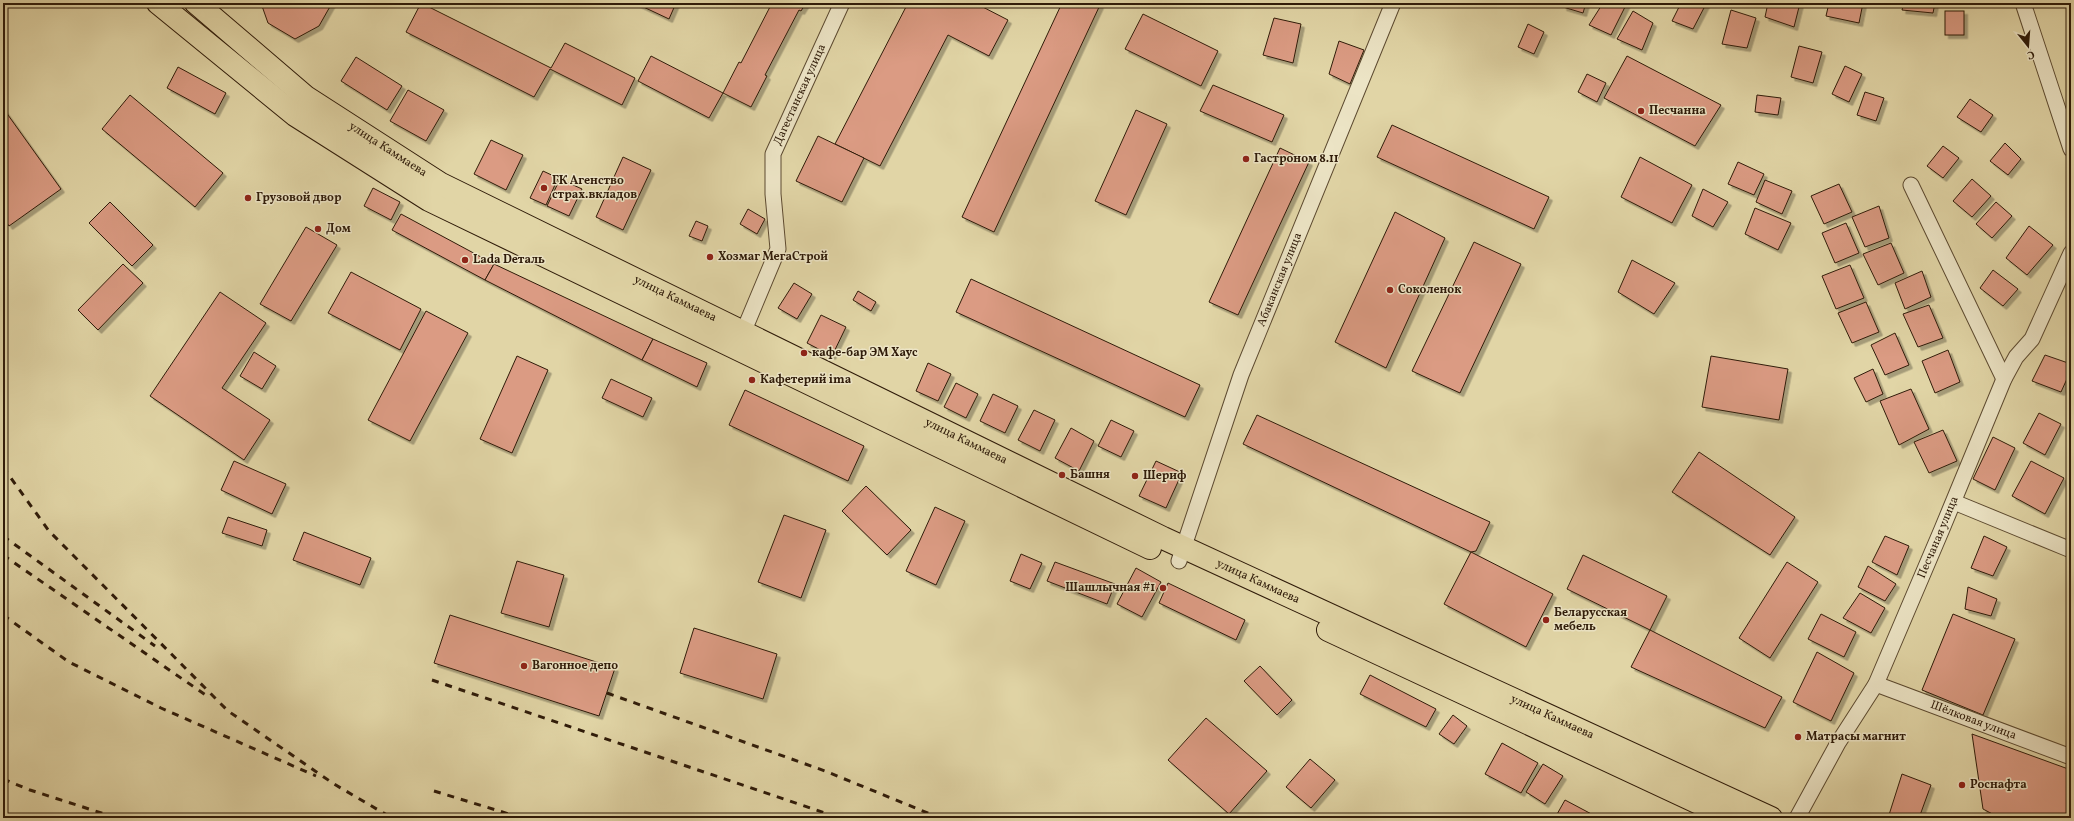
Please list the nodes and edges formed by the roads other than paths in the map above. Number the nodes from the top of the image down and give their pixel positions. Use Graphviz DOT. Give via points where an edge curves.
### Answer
graph roads {
  1 [pos="158,3"];
  2 [pos="196,3"];
  3 [pos="842,3"];
  4 [pos="1393,3"];
  5 [pos="2023,3"];
  6 [pos="2071,149"];
  7 [pos="1912,185"];
  8 [pos="2071,253"];
  9 [pos="740,340"];
  10 [pos="2004,379"];
  11 [pos="1954,502"];
  12 [pos="2071,550"];
  13 [pos="1182,554"];
  14 [pos="1876,684"];
  15 [pos="2071,757"];
  16 [pos="1731,818"];
  17 [pos="1771,818"];
  18 [pos="1798,818"];
  1 -- 9 [label="main road, улица Каммаева" via="295,116 429,200"];
  2 -- 9 [label="main road, улица Каммаева" via="306,97 441,184"];
  3 -- 9 [label="street, Дагестанская улица" via="773,154 773,194 778,248"];
  4 -- 13 [label="street, Абаканская улица" via="1241,375"];
  5 -- 6 [label="street"];
  7 -- 10 [label="street"];
  8 -- 10 [label="street, Песчаная улица" via="2032,339 2016,357"];
  9 -- 13 [label="main road, улица Каммаева"];
  10 -- 11 [label="street, Песчаная улица"];
  11 -- 12 [label="street"];
  11 -- 14 [label="street, Песчаная улица"];
  13 -- 16 [label="main road, улица Каммаева"];
  13 -- 17 [label="main road, улица Каммаева"];
  14 -- 15 [label="street, Шёлковая улица"];
  14 -- 18 [label="street, Песчаная улица" via="1838,743"];
}
